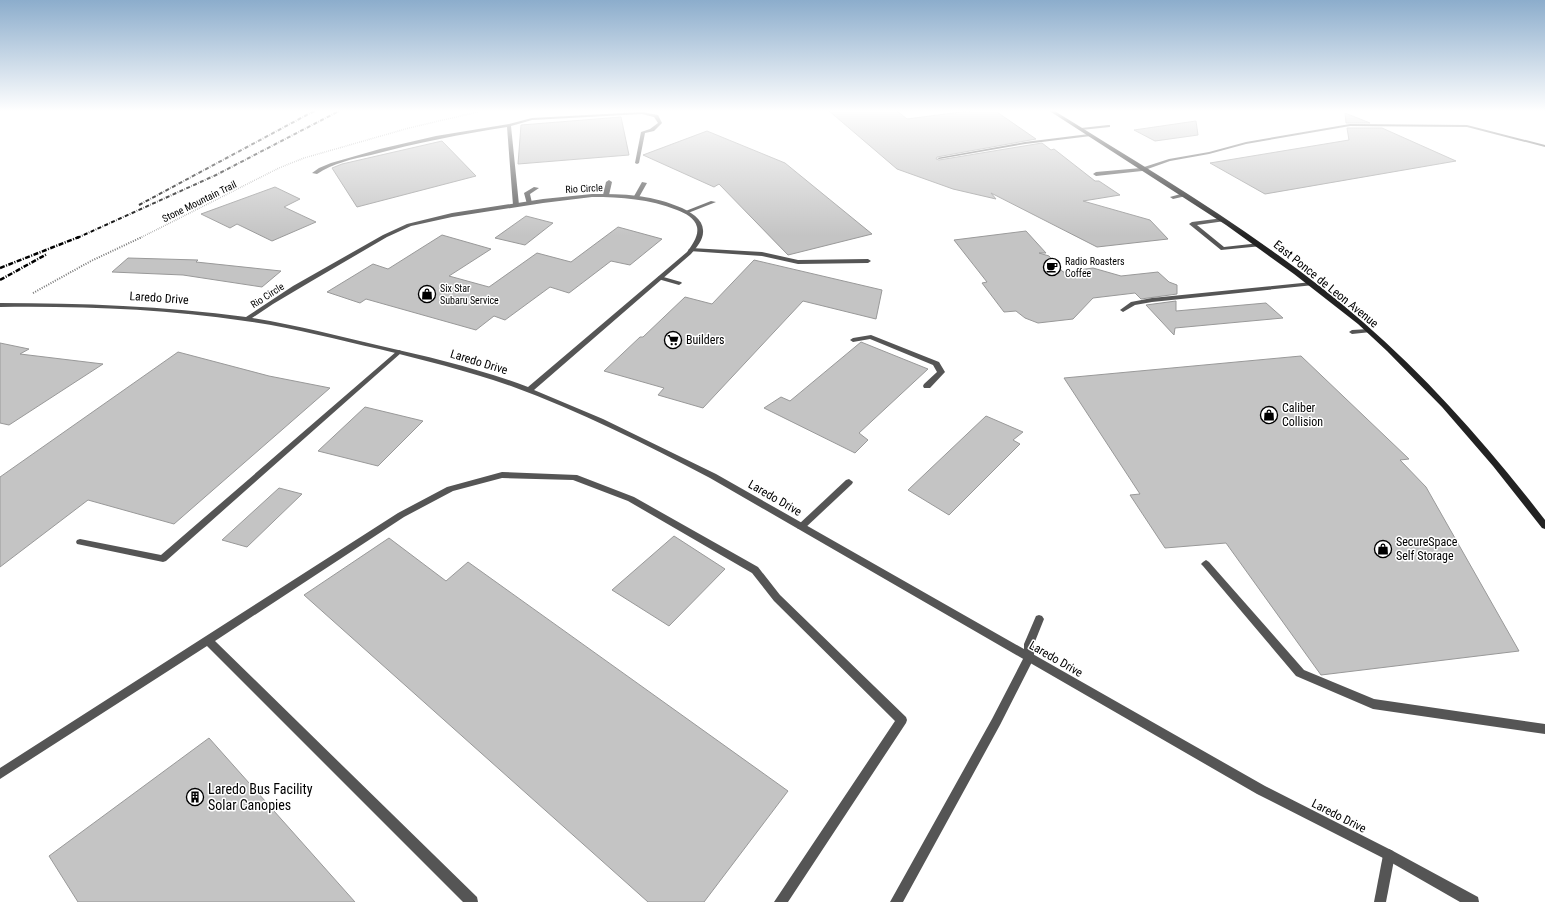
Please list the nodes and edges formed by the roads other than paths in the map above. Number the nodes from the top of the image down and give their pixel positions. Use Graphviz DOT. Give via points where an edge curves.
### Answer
graph roads {
  1 [pos="376,152"];
  2 [pos="511,152"];
  3 [pos="639,152"];
  4 [pos="976,152"];
  5 [pos="1116,152"];
  6 [pos="1211,152"];
  7 [pos="939,158"];
  8 [pos="637,164"];
  9 [pos="1142,169"];
  10 [pos="315,173"];
  11 [pos="1096,174"];
  12 [pos="609,182"];
  13 [pos="644,183"];
  14 [pos="536,188"];
  15 [pos="606,195"];
  16 [pos="1184,195"];
  17 [pos="1173,197"];
  18 [pos="636,198"];
  19 [pos="713,202"];
  20 [pos="529,203"];
  21 [pos="516,205"];
  22 [pos="686,212"];
  23 [pos="1223,220"];
  24 [pos="1260,245"];
  25 [pos="691,250"];
  26 [pos="868,261"];
  27 [pos="660,278"];
  28 [pos="679,283"];
  29 [pos="1312,284"];
  30 [pos="0,305"];
  31 [pos="1123,310"];
  32 [pos="247,319"];
  33 [pos="1369,331"];
  34 [pos="1352,332"];
  35 [pos="853,340"];
  36 [pos="399,352"];
  37 [pos="927,386"];
  38 [pos="529,390"];
  39 [pos="849,482"];
  40 [pos="1545,526"];
  41 [pos="801,527"];
  42 [pos="80,542"];
  43 [pos="1206,564"];
  44 [pos="1039,619"];
  45 [pos="208,640"];
  46 [pos="1029,657"];
  47 [pos="1545,729"];
  48 [pos="0,774"];
  49 [pos="1389,855"];
  50 [pos="472,902"];
  51 [pos="780,902"];
  52 [pos="896,902"];
  53 [pos="1380,902"];
  54 [pos="1473,902"];
  1 -- 10 [label="street" via="323,167"];
  2 -- 21 [label="street"];
  3 -- 8 [label="street"];
  4 -- 7 [label="street"];
  5 -- 9 [label="main road, East Ponce de Leon Avenue"];
  6 -- 9 [label="street" via="1168,160"];
  9 -- 11 [label="street"];
  9 -- 16 [label="main road, East Ponce de Leon Avenue"];
  12 -- 15 [label="street"];
  13 -- 18 [label="street"];
  14 -- 20 [label="street" via="528,193"];
  15 -- 18 [label="street, Rio Circle"];
  15 -- 20 [label="street, Rio Circle"];
  16 -- 17 [label="street"];
  16 -- 23 [label="main road, East Ponce de Leon Avenue"];
  18 -- 22 [label="street, Rio Circle"];
  19 -- 22 [label="street"];
  20 -- 21 [label="street, Rio Circle"];
  21 -- 32 [label="street, Rio Circle" via="418,222 398,229 375,239"];
  22 -- 25 [label="street, Rio Circle" via="701,226 700,239"];
  23 -- 24 [label="main road, East Ponce de Leon Avenue"];
  23 -- 24 [label="street" via="1192,224 1223,249"];
  24 -- 29 [label="main road, East Ponce de Leon Avenue"];
  25 -- 26 [label="street" via="762,254 798,262"];
  25 -- 27 [label="street, Rio Circle"];
  27 -- 28 [label="street"];
  27 -- 38 [label="street, Rio Circle"];
  29 -- 31 [label="street" via="1152,300 1133,303"];
  29 -- 33 [label="main road, East Ponce de Leon Avenue"];
  30 -- 32 [label="street, Laredo Drive" via="134,308"];
  32 -- 36 [label="street, Laredo Drive"];
  33 -- 34 [label="street"];
  33 -- 40 [label="main road, East Ponce de Leon Avenue" via="1396,355 1469,431"];
  35 -- 37 [label="street" via="871,337 936,364 941,372"];
  36 -- 38 [label="street, Laredo Drive"];
  36 -- 42 [label="street" via="163,559"];
  38 -- 41 [label="street, Laredo Drive" via="644,440"];
  39 -- 41 [label="street"];
  41 -- 46 [label="street, Laredo Drive"];
  43 -- 47 [label="street" via="1300,673 1373,704"];
  44 -- 46 [label="street" via="1029,644"];
  45 -- 48 [label="street"];
  45 -- 50 [label="street"];
  45 -- 51 [label="street" via="401,515 450,489 502,475 574,477 631,499 754,570 782,603 902,720"];
  46 -- 49 [label="street, Laredo Drive" via="1260,790"];
  46 -- 52 [label="street" via="996,722"];
  49 -- 53 [label="street"];
  49 -- 54 [label="street, Laredo Drive"];
}
